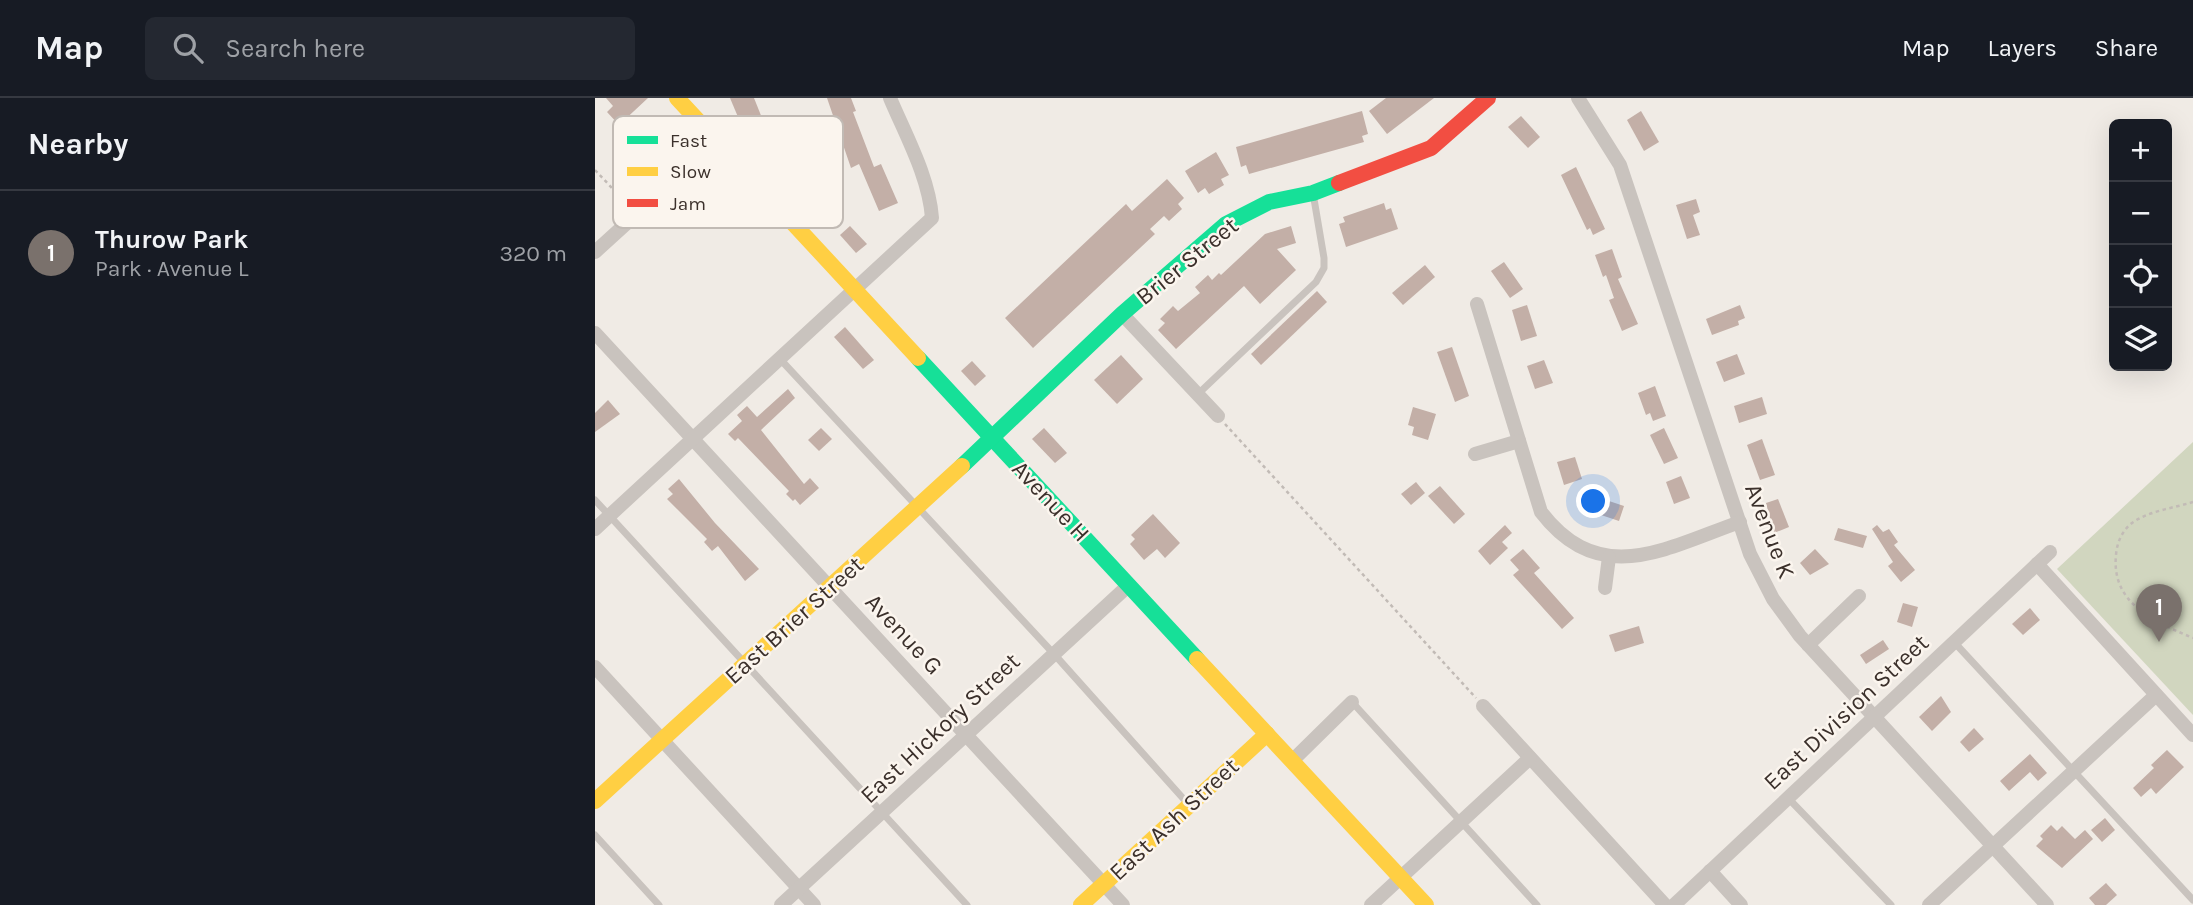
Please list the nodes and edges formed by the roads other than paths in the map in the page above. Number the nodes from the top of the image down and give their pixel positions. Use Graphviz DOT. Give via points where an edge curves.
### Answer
graph roads {
  1 [pos="677,98"];
  2 [pos="890,98"];
  3 [pos="1488,98"];
  4 [pos="1578,98"];
  5 [pos="694,116"];
  6 [pos="1313,193"];
  7 [pos="622,228"];
  8 [pos="798,228"];
  9 [pos="595,253"];
  10 [pos="855,290"];
  11 [pos="1477,304"];
  12 [pos="1122,314"];
  13 [pos="595,333"];
  14 [pos="780,359"];
  15 [pos="1198,394"];
  16 [pos="1218,416"];
  17 [pos="992,437"];
  18 [pos="693,439"];
  19 [pos="1519,442"];
  20 [pos="1475,454"];
  21 [pos="595,500"];
  22 [pos="917,508"];
  23 [pos="610,516"];
  24 [pos="1740,522"];
  25 [pos="595,529"];
  26 [pos="2050,552"];
  27 [pos="1609,557"];
  28 [pos="2037,564"];
  29 [pos="1129,585"];
  30 [pos="830,587"];
  31 [pos="1605,588"];
  32 [pos="1859,596"];
  33 [pos="1954,642"];
  34 [pos="1808,645"];
  35 [pos="1054,653"];
  36 [pos="746,664"];
  37 [pos="595,667"];
  38 [pos="2156,695"];
  39 [pos="1352,702"];
  40 [pos="1483,706"];
  41 [pos="1874,717"];
  42 [pos="1267,734"];
  43 [pos="966,735"];
  44 [pos="2193,735"];
  45 [pos="662,741"];
  46 [pos="1530,758"];
  47 [pos="1292,761"];
  48 [pos="2074,771"];
  49 [pos="1788,798"];
  50 [pos="595,801"];
  51 [pos="1189,806"];
  52 [pos="882,812"];
  53 [pos="1460,823"];
  54 [pos="595,835"];
  55 [pos="1993,846"];
  56 [pos="1710,872"];
  57 [pos="1401,878"];
  58 [pos="1104,884"];
  59 [pos="799,889"];
  60 [pos="2193,900"];
  61 [pos="659,905"];
  62 [pos="781,905"];
  63 [pos="814,905"];
  64 [pos="967,905"];
  65 [pos="1081,905"];
  66 [pos="1123,905"];
  67 [pos="1371,905"];
  68 [pos="1426,905"];
  69 [pos="1537,905"];
  70 [pos="1665,905"];
  71 [pos="1674,905"];
  72 [pos="1741,905"];
  73 [pos="1891,905"];
  74 [pos="1929,905"];
  75 [pos="2047,905"];
  1 -- 5 [label="street, Avenue H"];
  2 -- 10 [label="street" via="918,164 932,218"];
  3 -- 6 [label="street, Brier Street" via="1431,148"];
  4 -- 24 [label="street, Avenue K" via="1620,164"];
  6 -- 12 [label="street, Brier Street" via="1269,202 1226,224"];
  6 -- 15 [label="lane" via="1324,258 1316,282"];
  7 -- 9 [label="street"];
  8 -- 10 [label="street, Avenue H"];
  10 -- 14 [label="street"];
  10 -- 17 [label="street, Avenue H"];
  11 -- 19 [label="street"];
  12 -- 15 [label="street"];
  12 -- 17 [label="street, Brier Street"];
  13 -- 18 [label="street, Avenue G"];
  14 -- 18 [label="street"];
  14 -- 22 [label="lane"];
  15 -- 16 [label="street"];
  17 -- 22 [label="street, East Brier Street"];
  17 -- 29 [label="street, Avenue H"];
  18 -- 23 [label="street"];
  18 -- 30 [label="street, Avenue G"];
  19 -- 20 [label="street"];
  19 -- 27 [label="street" via="1541,512 1554,530 1588,553"];
  21 -- 23 [label="lane"];
  22 -- 30 [label="street, East Brier Street"];
  22 -- 35 [label="lane"];
  23 -- 25 [label="street"];
  23 -- 36 [label="lane"];
  24 -- 27 [label="street" via="1649,554"];
  24 -- 34 [label="street, Avenue K" via="1773,599"];
  26 -- 28 [label="street, East Division Street"];
  27 -- 31 [label="street"];
  28 -- 33 [label="street, East Division Street"];
  28 -- 38 [label="street"];
  29 -- 35 [label="street, East Hickory Street"];
  29 -- 42 [label="street, Avenue H"];
  30 -- 36 [label="street, East Brier Street"];
  30 -- 43 [label="street, Avenue G"];
  32 -- 34 [label="street"];
  33 -- 41 [label="street, East Division Street"];
  33 -- 48 [label="lane"];
  34 -- 41 [label="street, Avenue K"];
  35 -- 43 [label="street, East Hickory Street"];
  35 -- 51 [label="lane"];
  36 -- 45 [label="street, East Brier Street"];
  36 -- 52 [label="lane"];
  37 -- 45 [label="street"];
  38 -- 44 [label="street"];
  38 -- 48 [label="street"];
  39 -- 47 [label="street"];
  39 -- 53 [label="lane"];
  40 -- 46 [label="street"];
  41 -- 49 [label="street, East Division Street"];
  41 -- 55 [label="street, Avenue K"];
  42 -- 47 [label="street, Avenue H"];
  42 -- 51 [label="street, East Ash Street"];
  43 -- 52 [label="street, East Hickory Street"];
  43 -- 58 [label="street, Avenue G"];
  45 -- 50 [label="street, East Brier Street"];
  45 -- 59 [label="street"];
  46 -- 53 [label="street"];
  46 -- 70 [label="street"];
  47 -- 57 [label="street, Avenue H"];
  48 -- 55 [label="street"];
  48 -- 60 [label="lane"];
  49 -- 56 [label="street, East Division Street"];
  49 -- 73 [label="lane"];
  51 -- 58 [label="street, East Ash Street"];
  52 -- 59 [label="street, East Hickory Street"];
  52 -- 64 [label="lane"];
  53 -- 57 [label="street"];
  53 -- 69 [label="lane"];
  54 -- 61 [label="lane"];
  55 -- 74 [label="street"];
  55 -- 75 [label="street, Avenue K"];
  56 -- 71 [label="street, East Division Street"];
  56 -- 72 [label="street"];
  57 -- 67 [label="street"];
  57 -- 68 [label="street, Avenue H"];
  58 -- 65 [label="street, East Ash Street"];
  58 -- 66 [label="street, Avenue G"];
  59 -- 62 [label="street, East Hickory Street"];
  59 -- 63 [label="street"];
}
